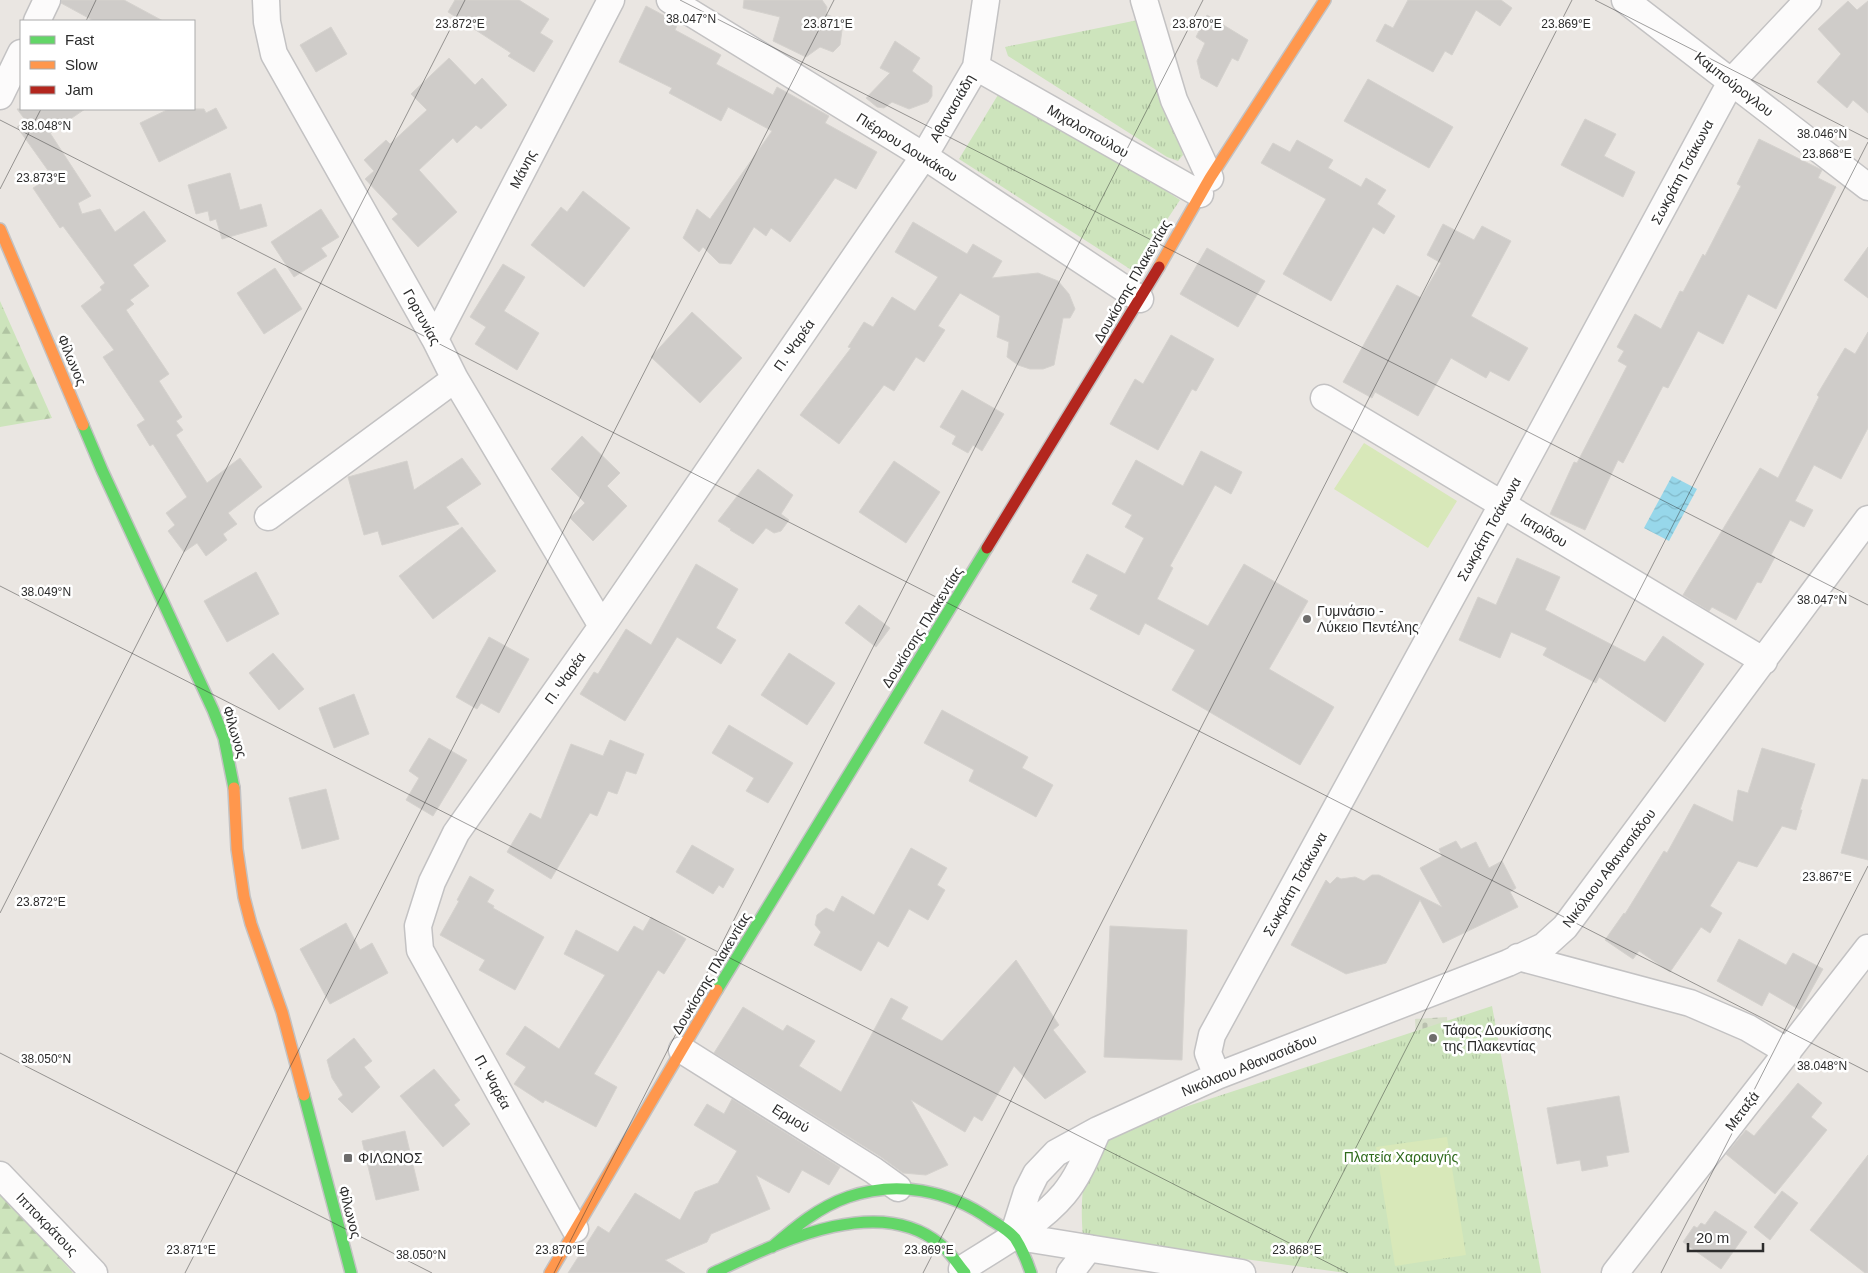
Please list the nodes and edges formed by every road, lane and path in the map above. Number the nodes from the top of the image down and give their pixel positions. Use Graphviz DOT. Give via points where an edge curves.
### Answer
graph roads {
  1 [pos="48,0"];
  2 [pos="266,0"];
  3 [pos="611,0"];
  4 [pos="670,0"];
  5 [pos="986,0"];
  6 [pos="1144,0"];
  7 [pos="1325,0"];
  8 [pos="1625,0"];
  9 [pos="1808,0"];
  10 [pos="38,20"];
  11 [pos="20,55"];
  12 [pos="976,67"];
  13 [pos="1731,82"];
  14 [pos="0,96"];
  15 [pos="924,156"];
  16 [pos="1205,186"];
  17 [pos="1868,187"];
  18 [pos="0,229"];
  19 [pos="1140,299"];
  20 [pos="435,339"];
  21 [pos="455,379"];
  22 [pos="1324,398"];
  23 [pos="1502,505"];
  24 [pos="268,517"];
  25 [pos="1868,519"];
  26 [pos="602,626"];
  27 [pos="1764,661"];
  28 [pos="1868,948"];
  29 [pos="1518,957"];
  30 [pos="682,1050"];
  31 [pos="1788,1052"];
  32 [pos="1217,1076"];
  33 [pos="0,1175"];
  34 [pos="898,1188"];
  35 [pos="575,1229"];
  36 [pos="1013,1236"];
  37 [pos="772,1247"];
  38 [pos="1089,1248"];
  39 [pos="964,1271"];
  40 [pos="94,1273"];
  41 [pos="351,1273"];
  42 [pos="550,1273"];
  43 [pos="713,1273"];
  44 [pos="1031,1273"];
  45 [pos="1070,1273"];
  46 [pos="1242,1273"];
  47 [pos="1615,1273"];
  1 -- 10 [label="street"];
  2 -- 20 [label="street, Γορτυνίας" via="274,54"];
  3 -- 20 [label="street, Μάνης"];
  4 -- 15 [label="street, Πιέρρου Δουκάκου"];
  5 -- 12 [label="street, Αθανασιάδη"];
  6 -- 16 [label="street" via="1174,100"];
  7 -- 16 [label="main road, Δουκίσσης Πλακεντίας"];
  8 -- 13 [label="street, Καμπούρογλου"];
  9 -- 13 [label="street, Σωκράτη Τσάκωνα"];
  11 -- 14 [label="street"];
  12 -- 15 [label="street, Αθανασιάδη"];
  12 -- 16 [label="street, Μιχαλοπούλου"];
  13 -- 17 [label="street, Καμπούρογλου"];
  13 -- 23 [label="street, Σωκράτη Τσάκωνα"];
  15 -- 19 [label="street, Πιέρρου Δουκάκου"];
  15 -- 26 [label="street, Π. Ψαρέα"];
  16 -- 19 [label="main road, Δουκίσσης Πλακεντίας"];
  18 -- 41 [label="main road, Φίλωνος" via="102,470 224,738 235,795 237,849 244,897 282,1012"];
  19 -- 30 [label="main road, Δουκίσσης Πλακεντίας"];
  20 -- 21 [label="street, Γορτυνίας"];
  21 -- 24 [label="street"];
  21 -- 26 [label="street, Γορτυνίας"];
  22 -- 23 [label="street, Ιατρίδου"];
  23 -- 27 [label="street, Ιατρίδου"];
  23 -- 32 [label="street, Σωκράτη Τσάκωνα" via="1212,1035 1208,1053"];
  25 -- 27 [label="street, Νικόλαου Αθανασιάδου"];
  26 -- 35 [label="street, Π. Ψαρέα" via="456,833 432,882 418,926 420,950"];
  27 -- 29 [label="street, Νικόλαου Αθανασιάδου" via="1565,927 1544,946"];
  28 -- 31 [label="street, Μεταξά"];
  29 -- 31 [label="street" via="1690,1003 1748,1028"];
  29 -- 32 [label="street, Νικόλαου Αθανασιάδου"];
  30 -- 34 [label="street, Ερμού"];
  30 -- 35 [label="main road, Δουκίσσης Πλακεντίας"];
  31 -- 47 [label="street, Μεταξά"];
  32 -- 36 [label="street, Νικόλαου Αθανασιάδου" via="1098,1130 1056,1153 1036,1174"];
  33 -- 40 [label="street, Ιπποκράτους"];
  34 -- 36 [label="main road" via="936,1192 953,1198 972,1206"];
  34 -- 37 [label="main road" via="861,1193 826,1206"];
  35 -- 42 [label="main road, Δουκίσσης Πλακεντίας"];
  36 -- 38 [label="street"];
  36 -- 39 [label="street"];
  36 -- 44 [label="main road"];
  37 -- 39 [label="main road" via="816,1230 885,1221 903,1225 936,1241"];
  37 -- 43 [label="main road"];
  38 -- 45 [label="street"];
  38 -- 46 [label="street"];
}
